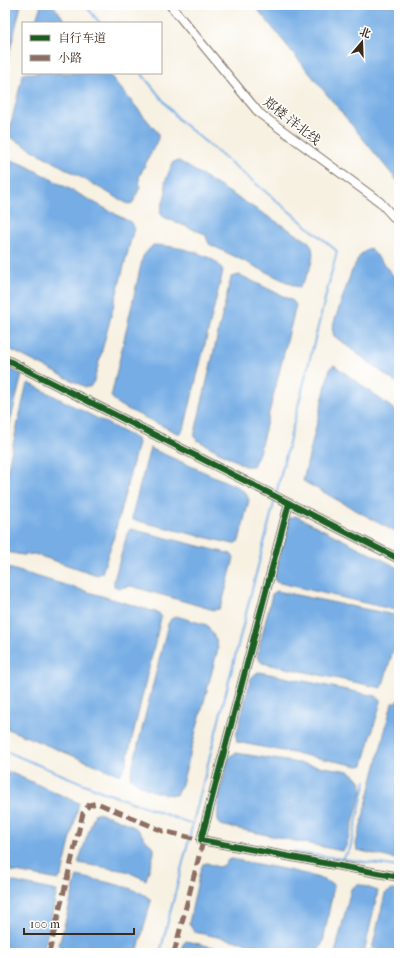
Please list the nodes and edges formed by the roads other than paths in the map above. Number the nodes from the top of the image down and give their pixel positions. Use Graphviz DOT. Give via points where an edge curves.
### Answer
graph roads {
  1 [pos="170,5"];
  2 [pos="399,223"];
  3 [pos="5,359"];
  4 [pos="289,503"];
  5 [pos="399,559"];
  6 [pos="399,877"];
  1 -- 2 [label="street, 郑楼-洋北线" via="259,114 380,202"];
  3 -- 4 [label="street"];
  4 -- 5 [label="street"];
  4 -- 6 [label="street" via="201,840"];
}
